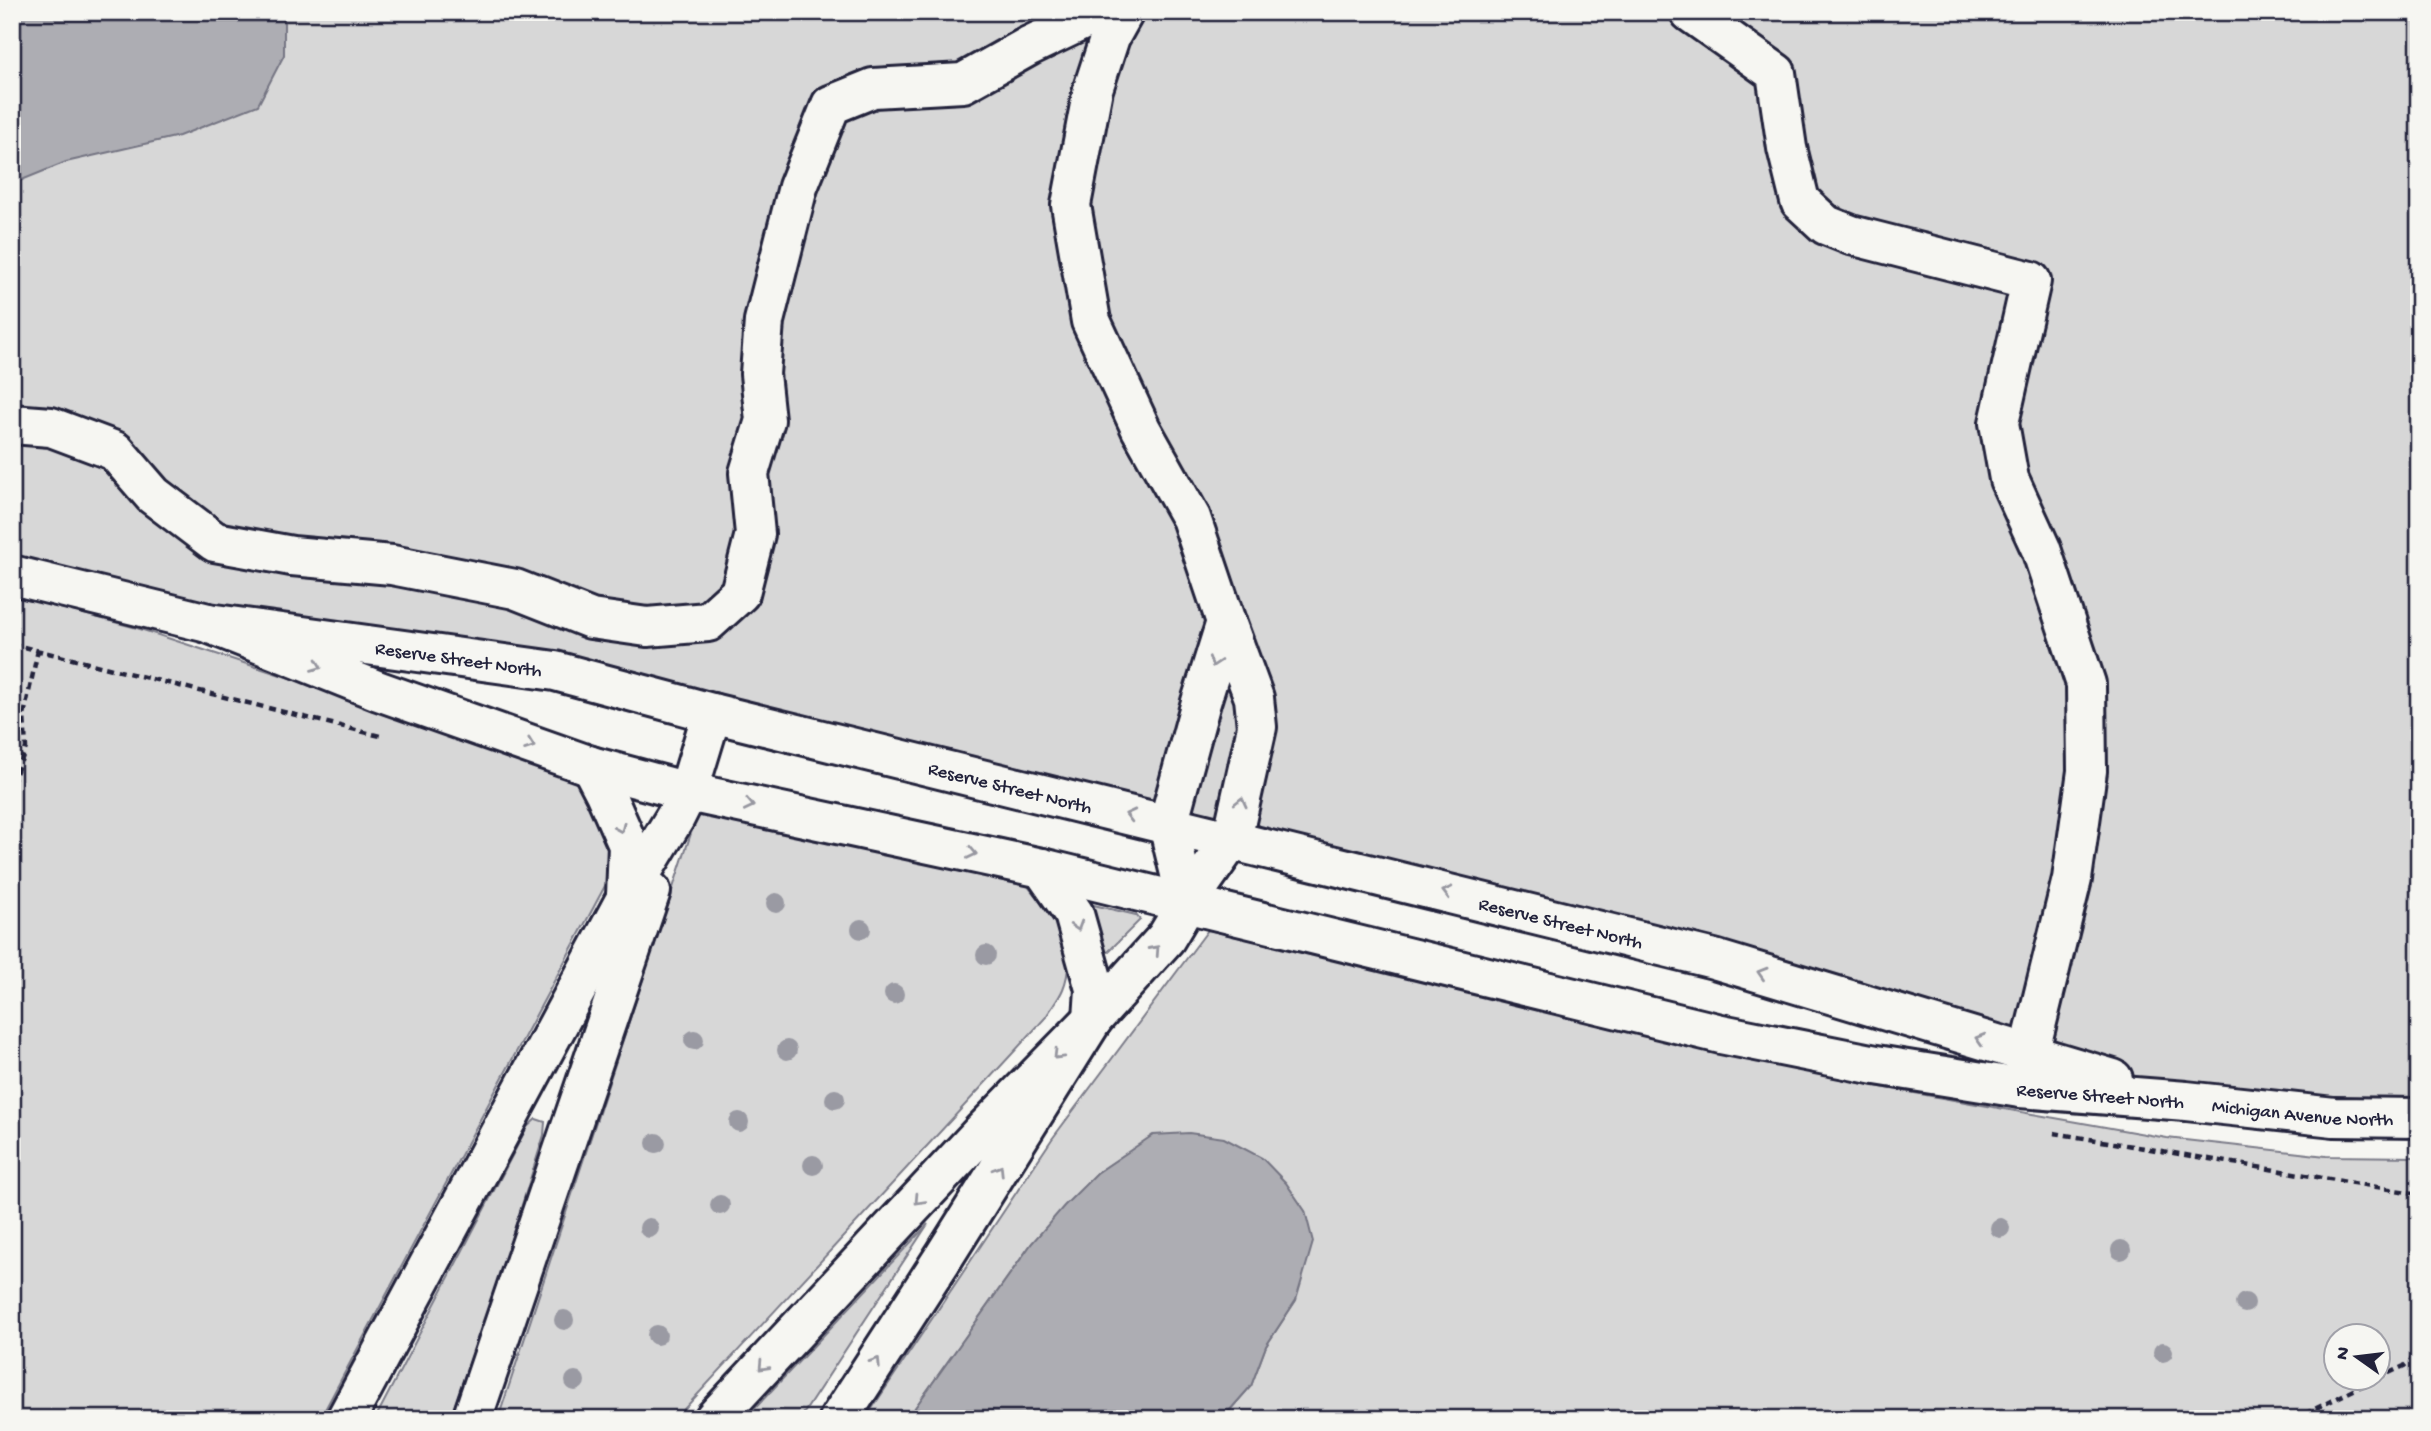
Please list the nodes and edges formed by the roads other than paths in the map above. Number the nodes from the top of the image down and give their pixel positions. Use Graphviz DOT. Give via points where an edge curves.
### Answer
graph roads {
  1 [pos="1100,12"];
  2 [pos="1124,12"];
  3 [pos="1690,12"];
  4 [pos="12,424"];
  5 [pos="12,575"];
  6 [pos="1226,622"];
  7 [pos="208,623"];
  8 [pos="712,713"];
  9 [pos="591,766"];
  10 [pos="682,804"];
  11 [pos="1168,824"];
  12 [pos="1232,839"];
  13 [pos="1042,868"];
  14 [pos="626,898"];
  15 [pos="1187,903"];
  16 [pos="1093,1019"];
  17 [pos="2025,1071"];
  18 [pos="2186,1101"];
  19 [pos="2419,1118"];
  20 [pos="346,1419"];
  21 [pos="472,1419"];
  22 [pos="714,1419"];
  23 [pos="839,1419"];
  1 -- 4 [label="street" via="963,83 873,88 831,105 798,187 764,321 760,374 765,420 750,473 755,534 740,593 708,622 647,627 591,619 515,589 392,565 215,542 153,495 116,451 51,427"];
  2 -- 6 [label="street" via="1110,37 1093,89 1072,205 1091,321 1191,518"];
  3 -- 17 [label="street" via="1776,73 1800,201 1813,215 1851,235 2031,281 1999,423 2009,479 2041,549 2086,684 2087,771 2072,879"];
  5 -- 7 [label="street, Reserve Street North"];
  6 -- 11 [label="street, one-way"];
  12 -- 6 [label="street, one-way" via="1256,727 1254,698"];
  7 -- 8 [label="street, Reserve Street North" via="555,671"];
  7 -- 9 [label="street, Reserve Street North, one-way" via="379,691"];
  8 -- 10 [label="street"];
  11 -- 8 [label="street, Reserve Street North, one-way"];
  9 -- 10 [label="street, Reserve Street North"];
  9 -- 14 [label="street, one-way" via="628,845"];
  10 -- 13 [label="street, Reserve Street North, one-way"];
  10 -- 14 [label="street"];
  10 -- 21 [label="street"];
  11 -- 12 [label="street, Reserve Street North"];
  11 -- 15 [label="street"];
  12 -- 15 [label="street"];
  17 -- 12 [label="street, Reserve Street North, one-way" via="1714,959"];
  13 -- 15 [label="street, Reserve Street North"];
  13 -- 16 [label="street, one-way" via="1074,914 1095,989"];
  14 -- 20 [label="street"];
  16 -- 15 [label="street, one-way" via="1166,938"];
  15 -- 17 [label="street, Reserve Street North" via="1721,1034 1876,1065"];
  16 -- 22 [label="street, one-way"];
  23 -- 16 [label="street, one-way"];
  17 -- 18 [label="street, Reserve Street North"];
  18 -- 19 [label="street, Michigan Avenue North" via="2334,1117"];
}
